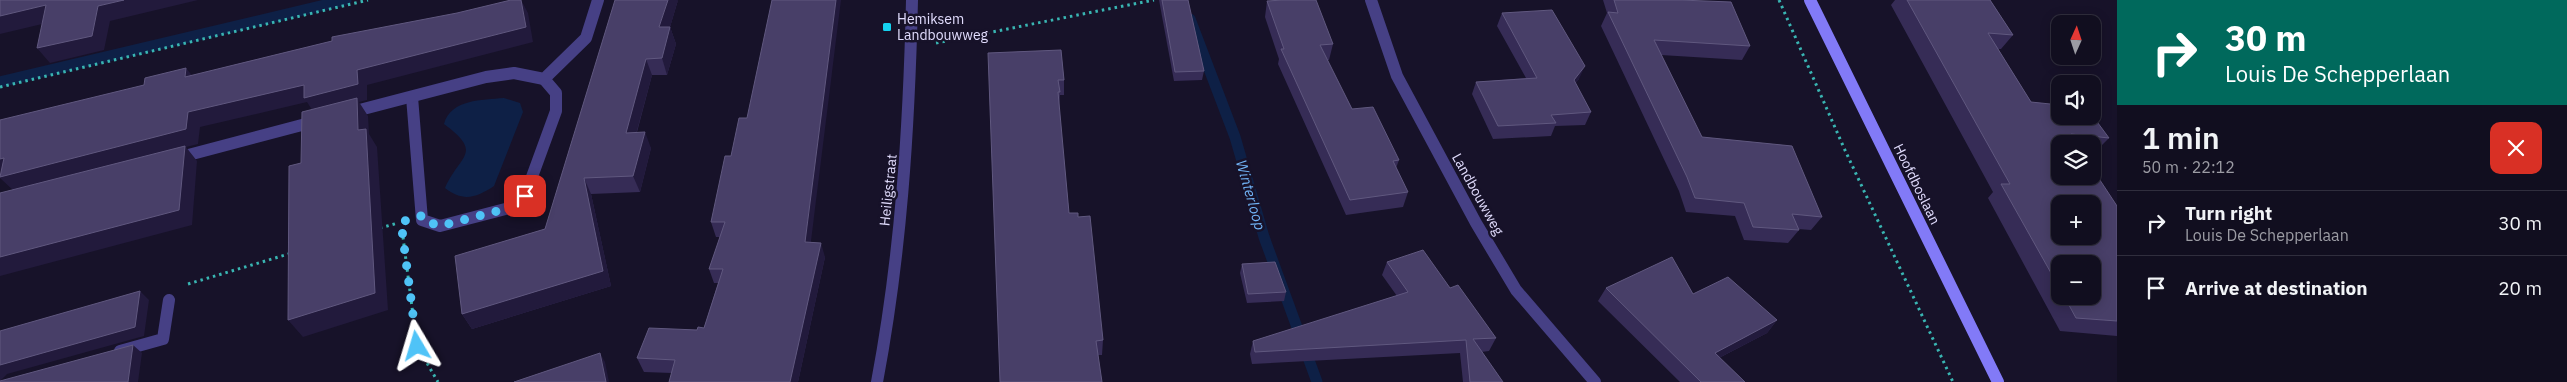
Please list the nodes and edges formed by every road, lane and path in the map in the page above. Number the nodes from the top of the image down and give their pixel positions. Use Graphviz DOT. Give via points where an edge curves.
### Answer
graph roads {
  1 [pos="368,0"];
  2 [pos="598,0"];
  3 [pos="912,0"];
  4 [pos="1154,0"];
  5 [pos="1371,0"];
  6 [pos="1779,0"];
  7 [pos="1810,0"];
  8 [pos="911,48"];
  9 [pos="544,79"];
  10 [pos="0,87"];
  11 [pos="412,96"];
  12 [pos="163,162"];
  13 [pos="372,230"];
  14 [pos="296,251"];
  15 [pos="168,300"];
  16 [pos="105,355"];
  17 [pos="438,382"];
  18 [pos="877,382"];
  19 [pos="1594,382"];
  20 [pos="1952,382"];
  21 [pos="1998,382"];
  1 -- 10 [label="path"];
  2 -- 9 [label="street" via="586,38"];
  3 -- 8 [label="street, Heiligstraat"];
  4 -- 8 [label="path"];
  5 -- 19 [label="street, Landbouwweg" via="1397,76 1476,223 1516,290"];
  6 -- 20 [label="path"];
  7 -- 21 [label="street, Hoofdboslaan"];
  8 -- 18 [label="street, Heiligstraat" via="907,165 886,339"];
  9 -- 11 [label="street" via="514,73"];
  9 -- 11 [label="street" via="556,92 556,111 525,196 509,208 440,226 422,220"];
  11 -- 12 [label="street"];
  13 -- 17 [label="path" via="401,222 417,346"];
  14 -- 15 [label="path" via="192,281"];
  15 -- 16 [label="street" via="163,339"];
}
